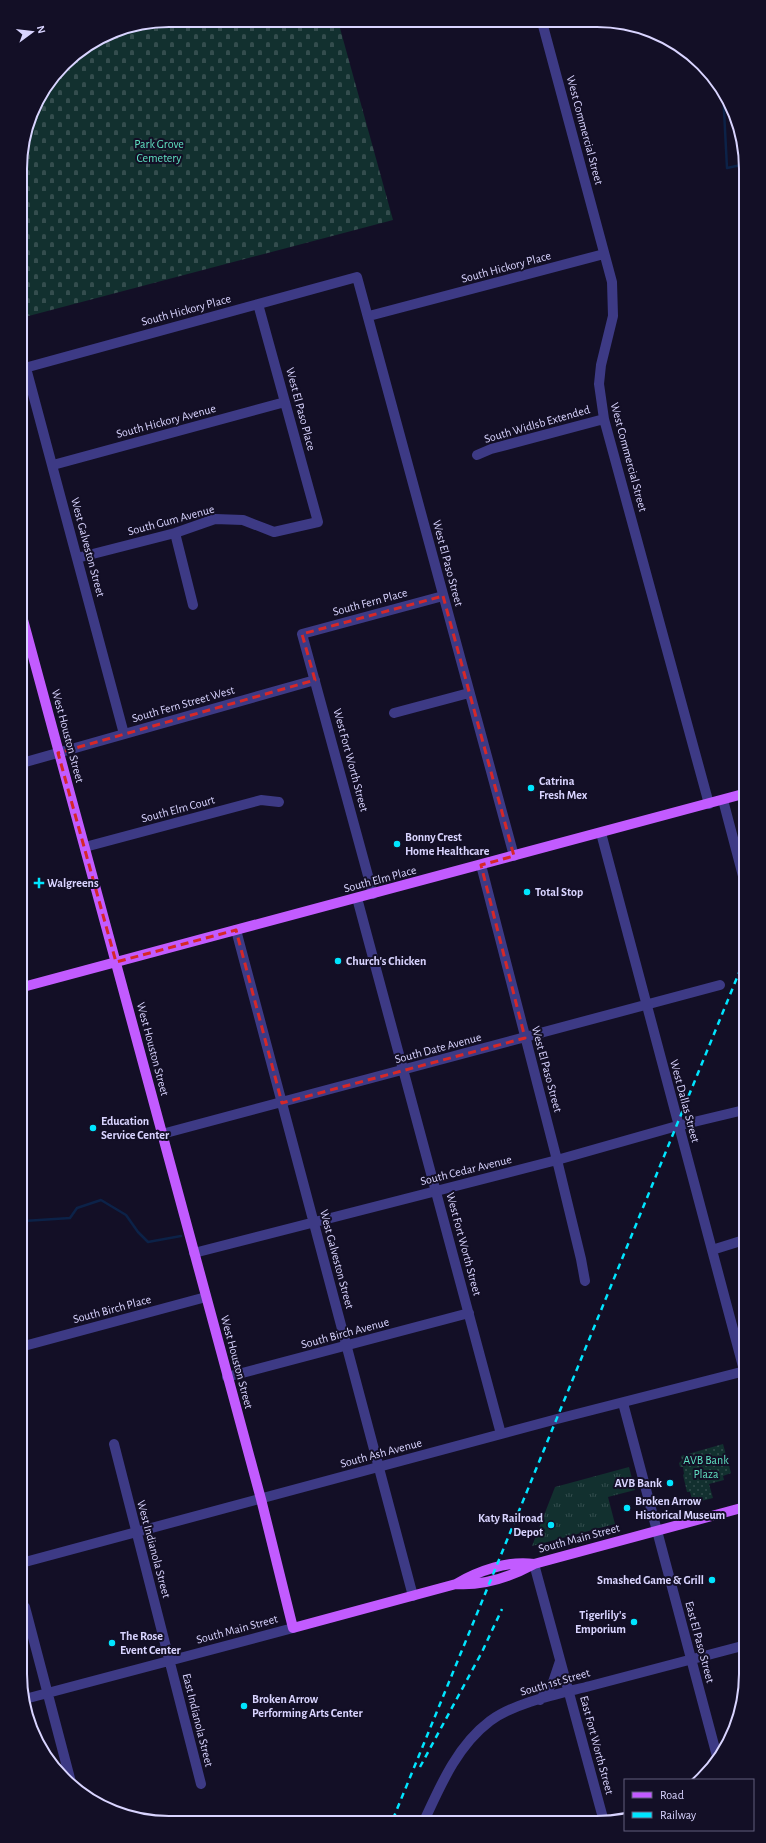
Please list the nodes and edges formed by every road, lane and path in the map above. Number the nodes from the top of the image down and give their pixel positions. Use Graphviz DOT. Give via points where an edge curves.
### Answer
graph roads {
  1 [pos="543,27"];
  2 [pos="604,254"];
  3 [pos="357,277"];
  4 [pos="258,304"];
  5 [pos="368,316"];
  6 [pos="27,367"];
  7 [pos="27,381"];
  8 [pos="285,402"];
  9 [pos="604,419"];
  10 [pos="477,454"];
  11 [pos="53,465"];
  12 [pos="318,522"];
  13 [pos="175,533"];
  14 [pos="77,558"];
  15 [pos="444,596"];
  16 [pos="193,605"];
  17 [pos="302,634"];
  18 [pos="27,635"];
  19 [pos="315,680"];
  20 [pos="469,693"];
  21 [pos="394,713"];
  22 [pos="124,734"];
  23 [pos="58,753"];
  24 [pos="27,762"];
  25 [pos="739,795"];
  26 [pos="723,800"];
  27 [pos="279,802"];
  28 [pos="709,804"];
  29 [pos="601,833"];
  30 [pos="85,847"];
  31 [pos="514,856"];
  32 [pos="739,861"];
  33 [pos="481,865"];
  34 [pos="373,894"];
  35 [pos="357,898"];
  36 [pos="236,930"];
  37 [pos="116,962"];
  38 [pos="720,985"];
  39 [pos="27,986"];
  40 [pos="646,1005"];
  41 [pos="525,1038"];
  42 [pos="404,1070"];
  43 [pos="282,1103"];
  44 [pos="739,1111"];
  45 [pos="679,1126"];
  46 [pos="162,1134"];
  47 [pos="557,1160"];
  48 [pos="436,1191"];
  49 [pos="314,1223"];
  50 [pos="739,1242"];
  51 [pos="712,1250"];
  52 [pos="194,1253"];
  53 [pos="584,1281"];
  54 [pos="206,1297"];
  55 [pos="468,1313"];
  56 [pos="27,1345"];
  57 [pos="347,1345"];
  58 [pos="739,1353"];
  59 [pos="739,1373"];
  60 [pos="227,1377"];
  61 [pos="623,1403"];
  62 [pos="501,1434"];
  63 [pos="114,1444"];
  64 [pos="379,1467"];
  65 [pos="261,1499"];
  66 [pos="739,1509"];
  67 [pos="656,1531"];
  68 [pos="136,1532"];
  69 [pos="27,1561"];
  70 [pos="534,1564"];
  71 [pos="413,1596"];
  72 [pos="27,1615"];
  73 [pos="293,1628"];
  74 [pos="739,1647"];
  75 [pos="691,1659"];
  76 [pos="560,1660"];
  77 [pos="170,1661"];
  78 [pos="569,1691"];
  79 [pos="47,1693"];
  80 [pos="29,1698"];
  81 [pos="540,1700"];
  82 [pos="716,1752"];
  83 [pos="69,1774"];
  84 [pos="201,1784"];
  85 [pos="426,1816"];
  86 [pos="602,1816"];
  1 -- 2 [label="street, West Commercial Street"];
  2 -- 5 [label="street, South Hickory Place"];
  2 -- 9 [label="street, West Commercial Street" via="614,299 599,384"];
  3 -- 4 [label="street, South Hickory Place"];
  3 -- 5 [label="street, West El Paso Street"];
  4 -- 6 [label="street, South Hickory Place"];
  4 -- 8 [label="street, West El Paso Place"];
  5 -- 15 [label="street, West El Paso Street"];
  7 -- 11 [label="street, West Galveston Street"];
  8 -- 11 [label="street, South Hickory Avenue"];
  8 -- 12 [label="street, West El Paso Place"];
  9 -- 10 [label="street, South Widlsb Extended"];
  9 -- 28 [label="street, West Commercial Street"];
  11 -- 14 [label="street, West Galveston Street"];
  12 -- 13 [label="street, South Gum Avenue" via="274,532 243,520 215,519"];
  13 -- 14 [label="street, South Gum Avenue"];
  13 -- 16 [label="street"];
  14 -- 22 [label="street, West Galveston Street"];
  15 -- 17 [label="street, South Fern Place"];
  15 -- 20 [label="street, West El Paso Street"];
  17 -- 19 [label="street, West Fort Worth Street"];
  18 -- 23 [label="main road, West Houston Street"];
  19 -- 22 [label="street, South Fern Street West"];
  19 -- 34 [label="street, West Fort Worth Street"];
  20 -- 21 [label="street"];
  20 -- 31 [label="street, West El Paso Street"];
  22 -- 23 [label="street, South Fern Street West"];
  23 -- 24 [label="street, South Fern Street West"];
  23 -- 30 [label="main road, West Houston Street"];
  25 -- 26 [label="main road, South Elm Place"];
  26 -- 28 [label="main road, South Elm Place"];
  26 -- 32 [label="street"];
  27 -- 30 [label="street, South Elm Court" via="261,800"];
  28 -- 29 [label="main road, South Elm Place"];
  29 -- 31 [label="main road, South Elm Place"];
  29 -- 40 [label="street, West Dallas Street"];
  30 -- 37 [label="main road, West Houston Street"];
  31 -- 33 [label="main road, South Elm Place"];
  33 -- 34 [label="main road, South Elm Place"];
  33 -- 41 [label="street, West El Paso Street"];
  34 -- 35 [label="main road, South Elm Place"];
  35 -- 36 [label="main road, South Elm Place"];
  35 -- 42 [label="street, West Fort Worth Street"];
  36 -- 37 [label="main road, South Elm Place"];
  36 -- 43 [label="street, West Galveston Street"];
  37 -- 39 [label="main road, South Elm Place"];
  37 -- 46 [label="main road, West Houston Street"];
  38 -- 40 [label="street, South Date Avenue"];
  40 -- 41 [label="street, South Date Avenue"];
  40 -- 45 [label="street, West Dallas Street"];
  41 -- 42 [label="street, South Date Avenue"];
  41 -- 47 [label="street, West El Paso Street"];
  42 -- 43 [label="street, South Date Avenue"];
  42 -- 48 [label="street, West Fort Worth Street"];
  43 -- 46 [label="street, South Date Avenue"];
  43 -- 49 [label="street, West Galveston Street"];
  44 -- 45 [label="street, South Cedar Avenue"];
  45 -- 47 [label="street, South Cedar Avenue"];
  45 -- 51 [label="street, West Dallas Street"];
  46 -- 52 [label="main road, West Houston Street"];
  47 -- 48 [label="street, South Cedar Avenue"];
  47 -- 53 [label="street, West El Paso Street"];
  48 -- 49 [label="street, South Cedar Avenue"];
  48 -- 55 [label="street, West Fort Worth Street"];
  49 -- 52 [label="street, South Cedar Avenue"];
  49 -- 57 [label="street, West Galveston Street"];
  50 -- 51 [label="street"];
  51 -- 58 [label="street, West Dallas Street"];
  52 -- 54 [label="main road, West Houston Street"];
  54 -- 56 [label="street, South Birch Place"];
  54 -- 60 [label="main road, West Houston Street"];
  55 -- 57 [label="street, South Birch Avenue"];
  55 -- 62 [label="street, West Fort Worth Street"];
  57 -- 60 [label="street, South Birch Avenue"];
  57 -- 64 [label="street, West Galveston Street"];
  59 -- 61 [label="street, South Ash Avenue"];
  60 -- 65 [label="main road, West Houston Street"];
  61 -- 62 [label="street, South Ash Avenue"];
  61 -- 67 [label="street"];
  62 -- 64 [label="street, South Ash Avenue"];
  63 -- 68 [label="street, West Indianola Street"];
  64 -- 65 [label="street, South Ash Avenue"];
  64 -- 71 [label="street, West Galveston Street"];
  65 -- 68 [label="street, South Ash Avenue"];
  65 -- 73 [label="main road, West Houston Street"];
  66 -- 67 [label="main road, South Main Street"];
  67 -- 70 [label="main road, South Main Street"];
  67 -- 75 [label="street, East El Paso Street"];
  68 -- 69 [label="street, South Ash Avenue"];
  68 -- 77 [label="street, West Indianola Street"];
  70 -- 71 [label="main road, South Main Street" via="514,1575 474,1585 456,1584"];
  70 -- 76 [label="street, East Fort Worth Street"];
  71 -- 73 [label="main road, South Main Street"];
  72 -- 79 [label="street"];
  73 -- 77 [label="street, South Main Street"];
  74 -- 75 [label="street, South 1st Street"];
  75 -- 78 [label="street, South 1st Street"];
  75 -- 82 [label="street, East El Paso Street"];
  76 -- 78 [label="street, East Fort Worth Street"];
  76 -- 81 [label="street" via="553,1682"];
  77 -- 79 [label="street, South Main Street"];
  77 -- 84 [label="street, East Indianola Street"];
  78 -- 81 [label="street, South 1st Street"];
  78 -- 86 [label="street, East Fort Worth Street"];
  79 -- 80 [label="street, South Main Street"];
  79 -- 83 [label="street"];
  81 -- 85 [label="street, South 1st Street" via="498,1716 475,1735 448,1771"];
}
